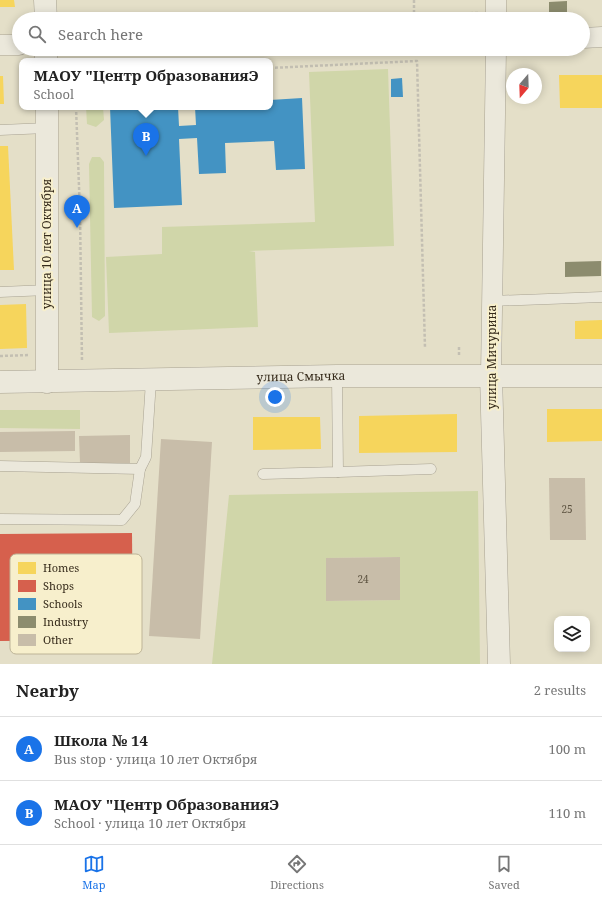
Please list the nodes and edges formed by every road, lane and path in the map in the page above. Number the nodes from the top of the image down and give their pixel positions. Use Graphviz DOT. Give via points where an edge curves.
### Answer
graph roads {
  1 [pos="46,0"];
  2 [pos="414,0"];
  3 [pos="496,10"];
  4 [pos="46,12"];
  5 [pos="414,12"];
  6 [pos="455,12"];
  7 [pos="602,37"];
  8 [pos="590,38"];
  9 [pos="0,45"];
  10 [pos="12,45"];
  11 [pos="496,56"];
  12 [pos="273,68"];
  13 [pos="47,110"];
  14 [pos="76,110"];
  15 [pos="47,128"];
  16 [pos="0,130"];
  17 [pos="48,290"];
  18 [pos="0,292"];
  19 [pos="602,297"];
  20 [pos="492,301"];
  21 [pos="425,348"];
  22 [pos="491,375"];
  23 [pos="337,376"];
  24 [pos="602,376"];
  25 [pos="84,380"];
  26 [pos="151,380"];
  27 [pos="0,382"];
  28 [pos="48,382"];
  29 [pos="0,466"];
  30 [pos="431,469"];
  31 [pos="140,470"];
  32 [pos="338,472"];
  33 [pos="263,474"];
  34 [pos="0,519"];
  35 [pos="499,664"];
  1 -- 4 [label="street"];
  2 -- 5 [label="path"];
  3 -- 6 [label="path"];
  7 -- 8 [label="street"];
  9 -- 10 [label="street"];
  11 -- 20 [label="street, улица Мичурина"];
  12 -- 21 [label="path" via="417,62"];
  13 -- 15 [label="street, улица 10 лет Октября"];
  14 -- 25 [label="path"];
  15 -- 16 [label="lane"];
  15 -- 17 [label="street, улица 10 лет Октября"];
  17 -- 18 [label="lane"];
  17 -- 28 [label="street, улица 10 лет Октября"];
  19 -- 20 [label="lane"];
  20 -- 22 [label="street, улица Мичурина"];
  22 -- 23 [label="street, улица Смычка"];
  22 -- 24 [label="street, улица Смычка"];
  22 -- 35 [label="street, улица Мичурина"];
  23 -- 26 [label="street, улица Смычка"];
  23 -- 32 [label="lane"];
  25 -- 26 [label="street, улица Смычка"];
  25 -- 28 [label="street, улица Смычка"];
  26 -- 31 [label="lane" via="146,457"];
  27 -- 28 [label="street, улица Смычка"];
  29 -- 31 [label="lane"];
  30 -- 32 [label="lane"];
  31 -- 34 [label="lane" via="135,504 122,520"];
  32 -- 33 [label="lane"];
}
